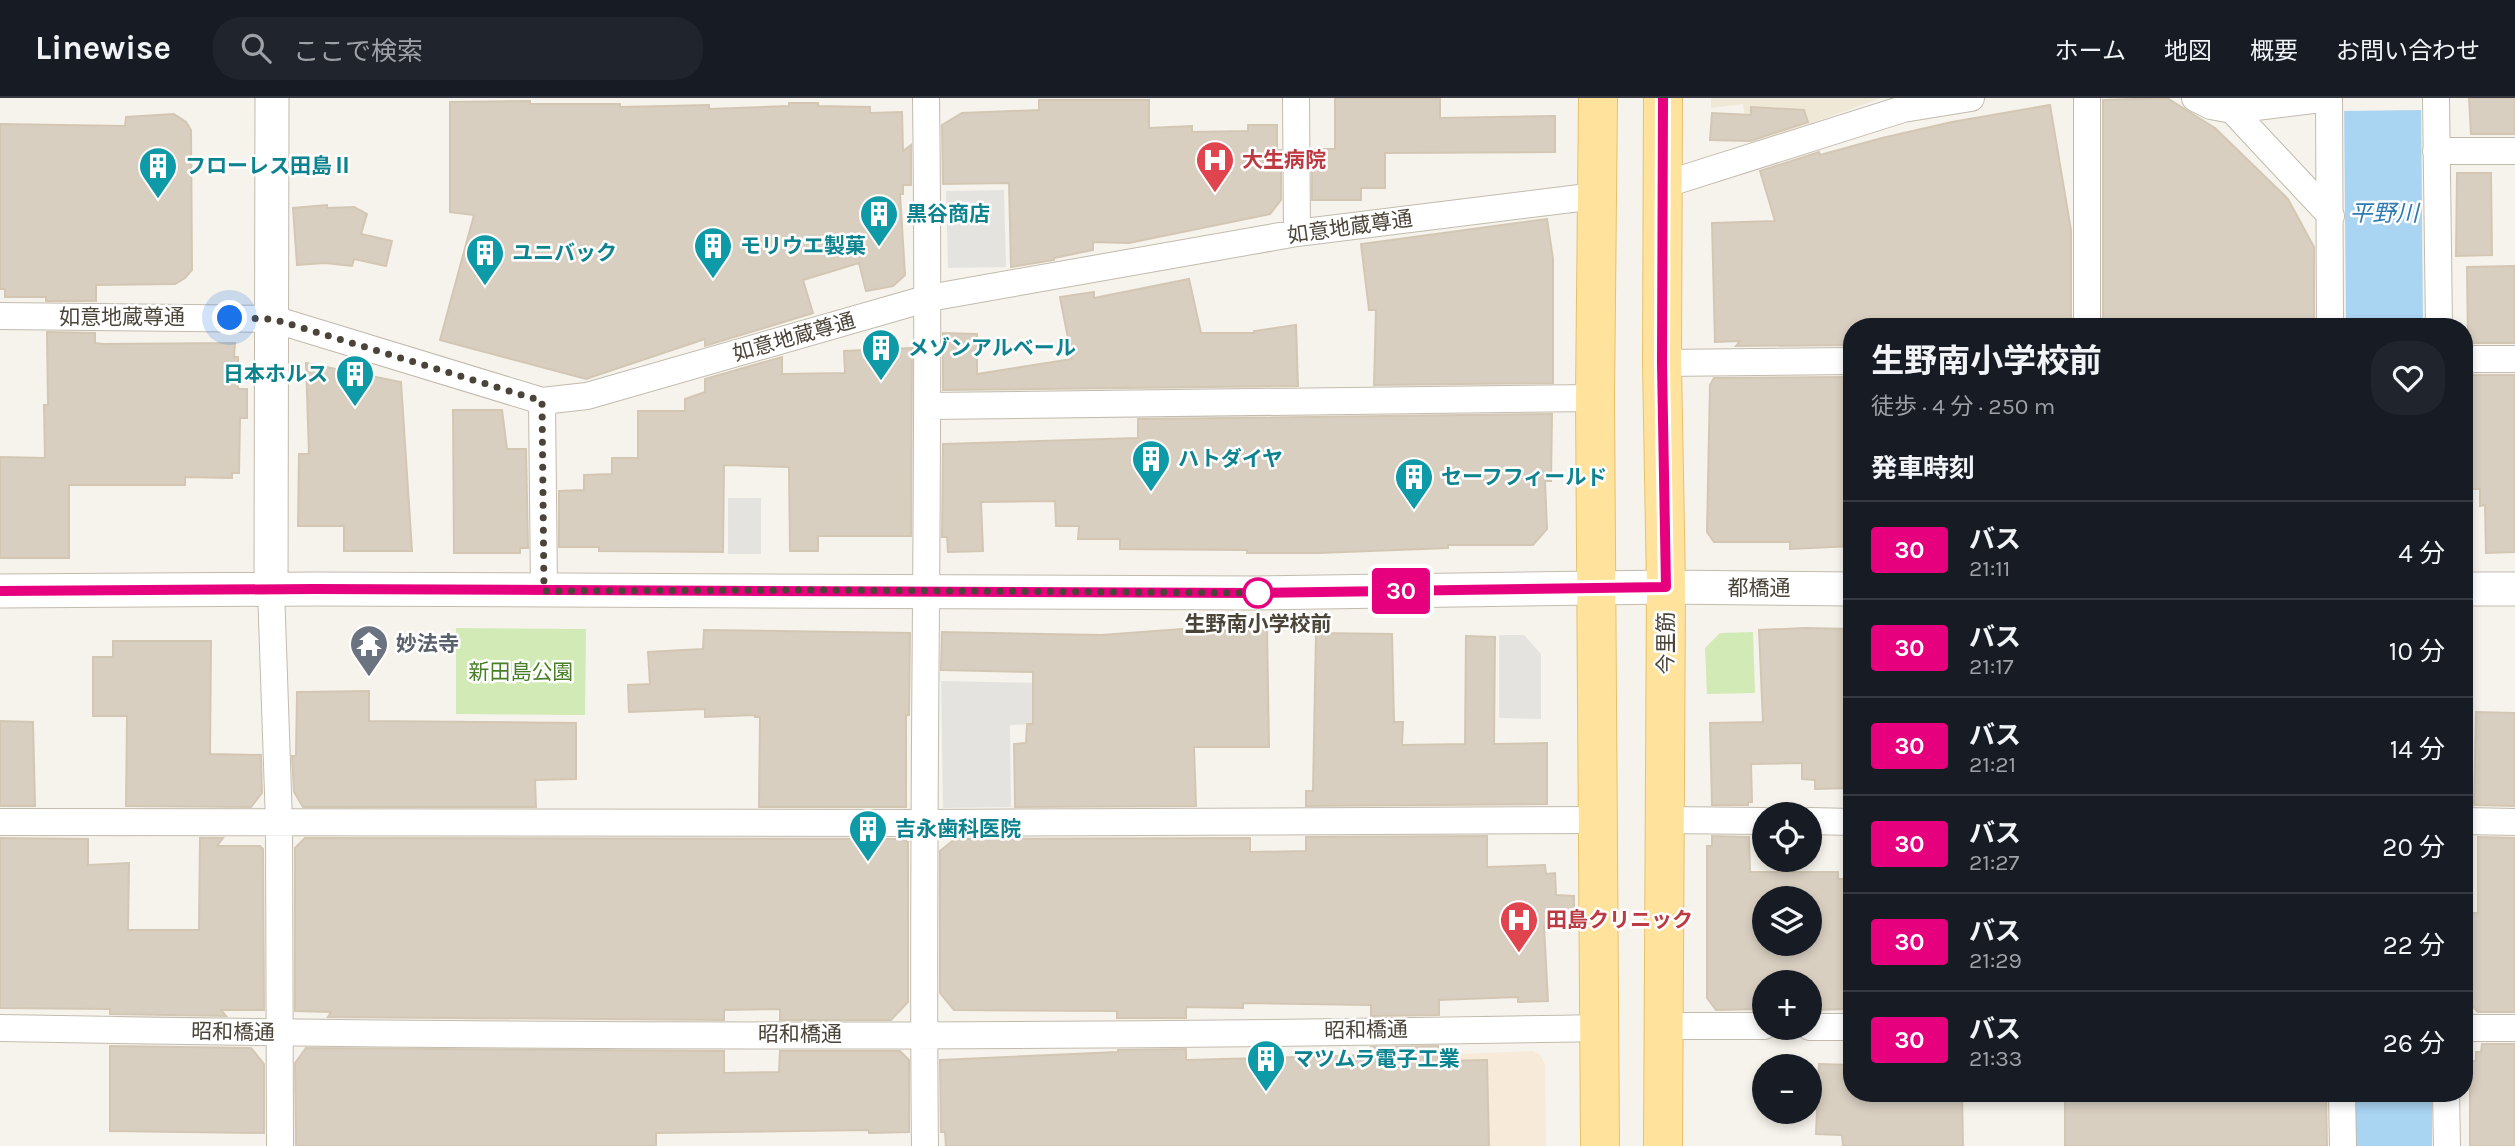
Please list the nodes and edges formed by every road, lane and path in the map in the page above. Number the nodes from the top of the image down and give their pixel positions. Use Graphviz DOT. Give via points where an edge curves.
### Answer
graph roads {
  1 [pos="272,98"];
  2 [pos="926,98"];
  3 [pos="1296,98"];
  4 [pos="1598,98"];
  5 [pos="1663,98"];
  6 [pos="1971,98"];
  7 [pos="2087,98"];
  8 [pos="2195,98"];
  9 [pos="2329,98"];
  10 [pos="2436,98"];
  11 [pos="2232,110"];
  12 [pos="2437,151"];
  13 [pos="2515,151"];
  14 [pos="1663,185"];
  15 [pos="1597,196"];
  16 [pos="2331,216"];
  17 [pos="1297,233"];
  18 [pos="929,298"];
  19 [pos="0,316"];
  20 [pos="2087,318"];
  21 [pos="2330,318"];
  22 [pos="2439,318"];
  23 [pos="273,319"];
  24 [pos="2473,359"];
  25 [pos="2515,359"];
  26 [pos="1843,361"];
  27 [pos="1662,363"];
  28 [pos="1595,398"];
  29 [pos="542,401"];
  30 [pos="928,406"];
  31 [pos="1666,587"];
  32 [pos="271,589"];
  33 [pos="1597,589"];
  34 [pos="1843,589"];
  35 [pos="2473,589"];
  36 [pos="2515,589"];
  37 [pos="0,591"];
  38 [pos="544,591"];
  39 [pos="926,591"];
  40 [pos="1598,820"];
  41 [pos="1664,820"];
  42 [pos="1752,821"];
  43 [pos="1822,821"];
  44 [pos="2473,821"];
  45 [pos="0,822"];
  46 [pos="279,822"];
  47 [pos="1843,822"];
  48 [pos="2515,822"];
  49 [pos="925,823"];
  50 [pos="1663,1026"];
  51 [pos="1752,1026"];
  52 [pos="1822,1027"];
  53 [pos="1843,1027"];
  54 [pos="0,1028"];
  55 [pos="1599,1028"];
  56 [pos="2473,1028"];
  57 [pos="2515,1028"];
  58 [pos="281,1033"];
  59 [pos="924,1035"];
  60 [pos="2342,1102"];
  61 [pos="2446,1102"];
  62 [pos="280,1146"];
  63 [pos="925,1146"];
  64 [pos="1600,1146"];
  65 [pos="1663,1146"];
  66 [pos="2343,1146"];
  67 [pos="2447,1146"];
  1 -- 23 [label="street"];
  2 -- 18 [label="street"];
  3 -- 17 [label="street"];
  4 -- 15 [label="main road"];
  5 -- 14 [label="main road, 今里筋"];
  6 -- 14 [label="street" via="1903,109"];
  7 -- 20 [label="street"];
  8 -- 11 [label="street"];
  9 -- 11 [label="street"];
  9 -- 16 [label="street"];
  10 -- 12 [label="street"];
  11 -- 16 [label="street"];
  12 -- 13 [label="street"];
  12 -- 22 [label="street"];
  14 -- 27 [label="main road, 今里筋"];
  15 -- 17 [label="street, 如意地蔵尊通"];
  15 -- 28 [label="main road"];
  16 -- 21 [label="street"];
  17 -- 18 [label="street, 如意地蔵尊通"];
  18 -- 29 [label="street, 如意地蔵尊通" via="587,396"];
  18 -- 30 [label="street"];
  19 -- 23 [label="street, 如意地蔵尊通"];
  23 -- 29 [label="street, 如意地蔵尊通"];
  23 -- 32 [label="street"];
  24 -- 25 [label="street"];
  26 -- 27 [label="street"];
  27 -- 31 [label="main road, 今里筋"];
  28 -- 30 [label="street"];
  28 -- 33 [label="main road"];
  29 -- 38 [label="street"];
  30 -- 39 [label="street"];
  31 -- 33 [label="street, 都橋通"];
  31 -- 34 [label="street, 都橋通"];
  31 -- 41 [label="main road, 今里筋"];
  32 -- 37 [label="street"];
  32 -- 38 [label="street"];
  32 -- 46 [label="street"];
  33 -- 39 [label="street"];
  33 -- 40 [label="main road"];
  35 -- 36 [label="street"];
  38 -- 39 [label="street"];
  39 -- 49 [label="street"];
  40 -- 49 [label="street"];
  40 -- 55 [label="main road"];
  41 -- 42 [label="street"];
  41 -- 50 [label="main road, 今里筋"];
  43 -- 47 [label="street"];
  44 -- 48 [label="street"];
  45 -- 46 [label="street"];
  46 -- 49 [label="street"];
  46 -- 58 [label="street"];
  49 -- 59 [label="street"];
  50 -- 51 [label="street"];
  50 -- 65 [label="main road, 今里筋"];
  52 -- 53 [label="street"];
  54 -- 58 [label="street, 昭和橋通"];
  55 -- 59 [label="street, 昭和橋通"];
  55 -- 64 [label="main road"];
  56 -- 57 [label="street"];
  58 -- 59 [label="street, 昭和橋通"];
  58 -- 62 [label="street"];
  59 -- 63 [label="street"];
  60 -- 66 [label="street"];
  61 -- 67 [label="street"];
}
